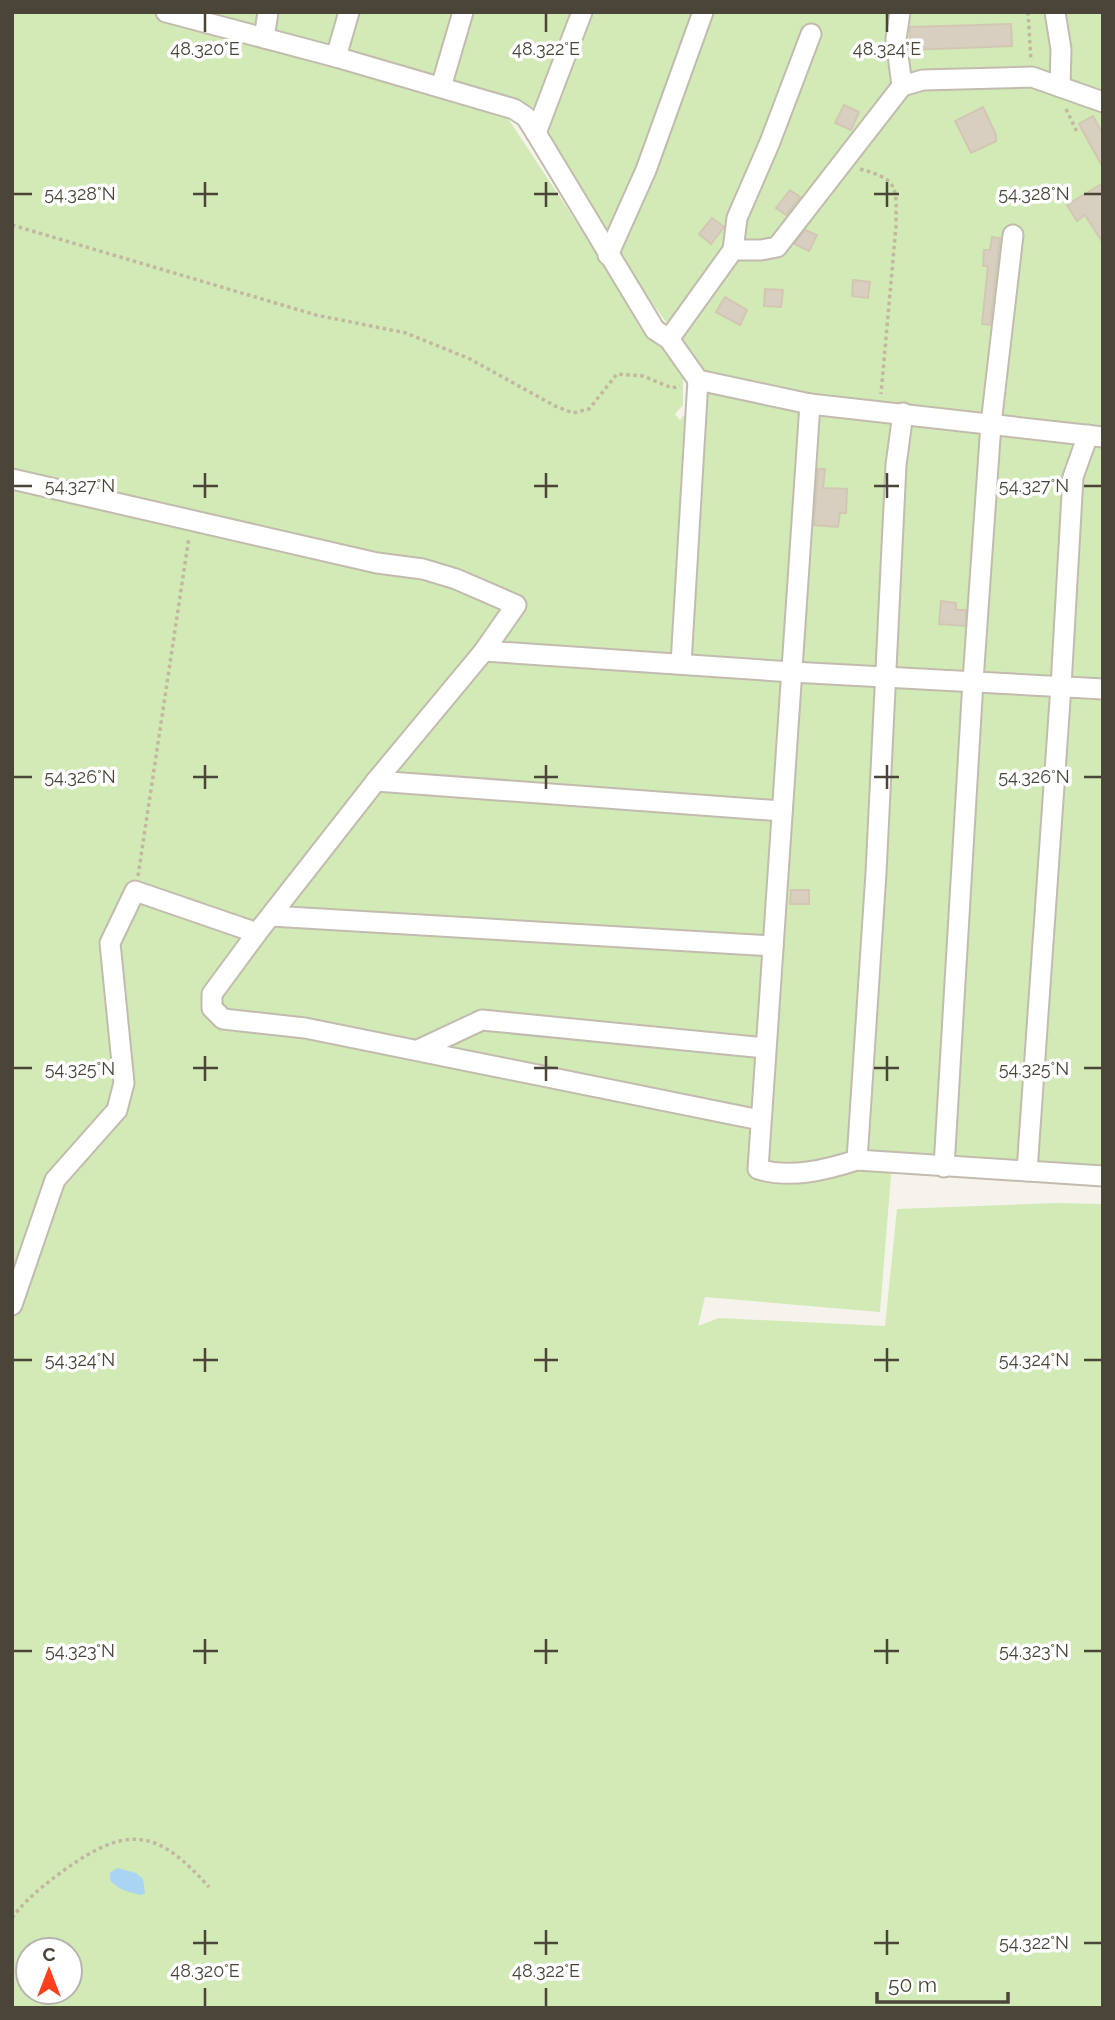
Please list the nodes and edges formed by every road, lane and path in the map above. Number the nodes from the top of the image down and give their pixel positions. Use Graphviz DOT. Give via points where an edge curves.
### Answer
graph roads {
  1 [pos="166,12"];
  2 [pos="268,12"];
  3 [pos="349,12"];
  4 [pos="463,12"];
  5 [pos="582,12"];
  6 [pos="703,12"];
  7 [pos="900,12"];
  8 [pos="1028,12"];
  9 [pos="1055,12"];
  10 [pos="811,33"];
  11 [pos="264,38"];
  12 [pos="335,57"];
  13 [pos="1032,77"];
  14 [pos="902,86"];
  15 [pos="442,87"];
  16 [pos="1060,87"];
  17 [pos="1103,102"];
  18 [pos="536,133"];
  19 [pos="841,164"];
  20 [pos="12,225"];
  21 [pos="1013,235"];
  22 [pos="733,250"];
  23 [pos="608,255"];
  24 [pos="669,339"];
  25 [pos="698,380"];
  26 [pos="810,404"];
  27 [pos="880,411"];
  28 [pos="902,413"];
  29 [pos="991,424"];
  30 [pos="1095,436"];
  31 [pos="12,479"];
  32 [pos="191,521"];
  33 [pos="484,651"];
  34 [pos="681,664"];
  35 [pos="792,672"];
  36 [pos="886,676"];
  37 [pos="973,681"];
  38 [pos="1061,686"];
  39 [pos="1103,689"];
  40 [pos="376,781"];
  41 [pos="782,811"];
  42 [pos="135,891"];
  43 [pos="271,916"];
  44 [pos="257,933"];
  45 [pos="773,946"];
  46 [pos="765,1048"];
  47 [pos="418,1050"];
  48 [pos="760,1120"];
  49 [pos="857,1160"];
  50 [pos="944,1167"];
  51 [pos="1027,1171"];
  52 [pos="1103,1176"];
  53 [pos="12,1306"];
  54 [pos="209,1887"];
  55 [pos="12,1918"];
  1 -- 11 [label="street"];
  2 -- 11 [label="street"];
  3 -- 12 [label="street"];
  4 -- 15 [label="street"];
  5 -- 18 [label="street"];
  6 -- 23 [label="street" via="646,170"];
  7 -- 14 [label="street" via="896,39"];
  8 -- 13 [label="path"];
  9 -- 16 [label="street" via="1061,49"];
  10 -- 22 [label="street" via="737,218"];
  11 -- 12 [label="street"];
  12 -- 15 [label="street"];
  13 -- 14 [label="street" via="923,80"];
  13 -- 16 [label="street"];
  14 -- 19 [label="street"];
  15 -- 18 [label="street" via="514,109"];
  16 -- 17 [label="street"];
  18 -- 23 [label="street"];
  19 -- 22 [label="street" via="777,247"];
  19 -- 27 [label="path" via="883,175 894,187 896,226"];
  20 -- 25 [label="path" via="316,315 406,333 470,359 573,413 589,409 617,374 643,376 672,388"];
  21 -- 29 [label="street"];
  22 -- 24 [label="street"];
  23 -- 24 [label="street" via="655,330"];
  24 -- 25 [label="street"];
  25 -- 26 [label="street"];
  25 -- 34 [label="street"];
  26 -- 27 [label="street"];
  26 -- 35 [label="street"];
  27 -- 28 [label="street"];
  28 -- 29 [label="street"];
  28 -- 36 [label="street"];
  29 -- 30 [label="street"];
  29 -- 37 [label="street"];
  30 -- 38 [label="street" via="1073,477"];
  31 -- 32 [label="street"];
  32 -- 33 [label="street" via="423,569 516,606"];
  32 -- 42 [label="path"];
  33 -- 34 [label="street"];
  33 -- 40 [label="street"];
  34 -- 35 [label="street"];
  35 -- 36 [label="street"];
  35 -- 41 [label="street"];
  36 -- 37 [label="street"];
  36 -- 49 [label="street"];
  37 -- 38 [label="street"];
  37 -- 50 [label="street"];
  38 -- 39 [label="street"];
  38 -- 51 [label="street"];
  40 -- 41 [label="street"];
  40 -- 43 [label="street"];
  41 -- 45 [label="street"];
  42 -- 44 [label="street"];
  42 -- 53 [label="street" via="110,943 124,1083 117,1110 55,1180"];
  43 -- 44 [label="street"];
  43 -- 45 [label="street"];
  44 -- 47 [label="street" via="212,994 212,1008 223,1019 305,1028"];
  45 -- 46 [label="street"];
  46 -- 47 [label="street" via="482,1020"];
  46 -- 48 [label="street"];
  47 -- 48 [label="street"];
  48 -- 49 [label="street" via="758,1169 804,1172"];
  49 -- 50 [label="street"];
  50 -- 51 [label="street"];
  51 -- 52 [label="street"];
  54 -- 55 [label="path" via="187,1862 161,1844 141,1838 116,1840 37,1890"];
}
